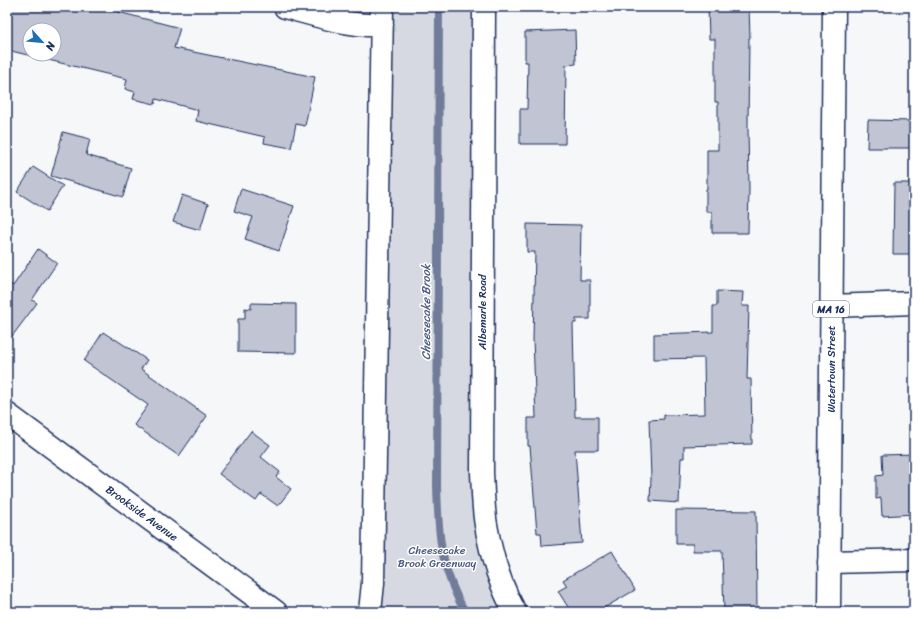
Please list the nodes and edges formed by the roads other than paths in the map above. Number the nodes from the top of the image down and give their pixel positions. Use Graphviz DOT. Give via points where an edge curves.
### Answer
graph roads {
  1 [pos="285,7"];
  2 [pos="484,7"];
  3 [pos="834,7"];
  4 [pos="382,16"];
  5 [pos="914,304"];
  6 [pos="831,306"];
  7 [pos="7,414"];
  8 [pos="914,560"];
  9 [pos="829,562"];
  10 [pos="276,612"];
  11 [pos="370,612"];
  12 [pos="515,612"];
  13 [pos="829,612"];
  1 -- 4 [label="street" via="371,26"];
  2 -- 12 [label="street, Albemarle Road" via="482,485 486,525 493,558"];
  3 -- 6 [label="street, Watertown Street / MA 16"];
  4 -- 11 [label="street" via="374,583"];
  5 -- 6 [label="street"];
  6 -- 9 [label="street, Watertown Street / MA 16"];
  7 -- 10 [label="street, Brookside Avenue"];
  8 -- 9 [label="street"];
  9 -- 13 [label="street, Watertown Street / MA 16"];
}
